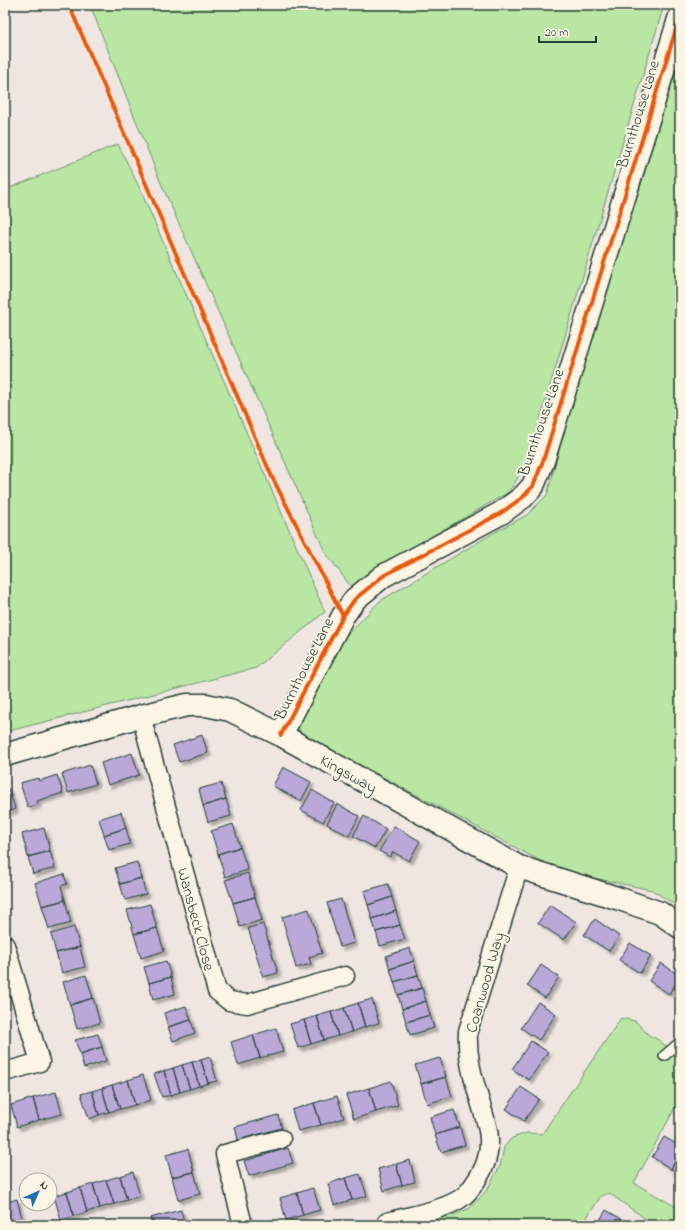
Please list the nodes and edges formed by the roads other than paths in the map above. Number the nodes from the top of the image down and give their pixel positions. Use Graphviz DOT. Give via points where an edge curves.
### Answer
graph roads {
  1 [pos="680,16"];
  2 [pos="141,716"];
  3 [pos="281,735"];
  4 [pos="5,755"];
  5 [pos="519,867"];
  6 [pos="680,927"];
  7 [pos="5,944"];
  8 [pos="345,976"];
  9 [pos="680,1042"];
  10 [pos="664,1056"];
  11 [pos="5,1072"];
  12 [pos="281,1139"];
  13 [pos="383,1224"];
  14 [pos="243,1225"];
  1 -- 3 [label="street, Burnthouse Lane" via="543,461 533,486 523,497 501,512 383,576 355,599 343,616"];
  2 -- 3 [label="street, Kingsway" via="186,705 206,705 230,710"];
  2 -- 4 [label="street, Kingsway"];
  2 -- 8 [label="street, Wansbeck Close" via="217,991 229,1001 247,1004"];
  3 -- 5 [label="street, Kingsway"];
  5 -- 6 [label="street, Kingsway" via="660,913"];
  5 -- 13 [label="street, Coanwood Way" via="468,1031 469,1063 488,1129 486,1165 464,1196 445,1206"];
  7 -- 11 [label="street" via="40,1062"];
  9 -- 10 [label="lane"];
  12 -- 14 [label="street" via="225,1154"];
}
